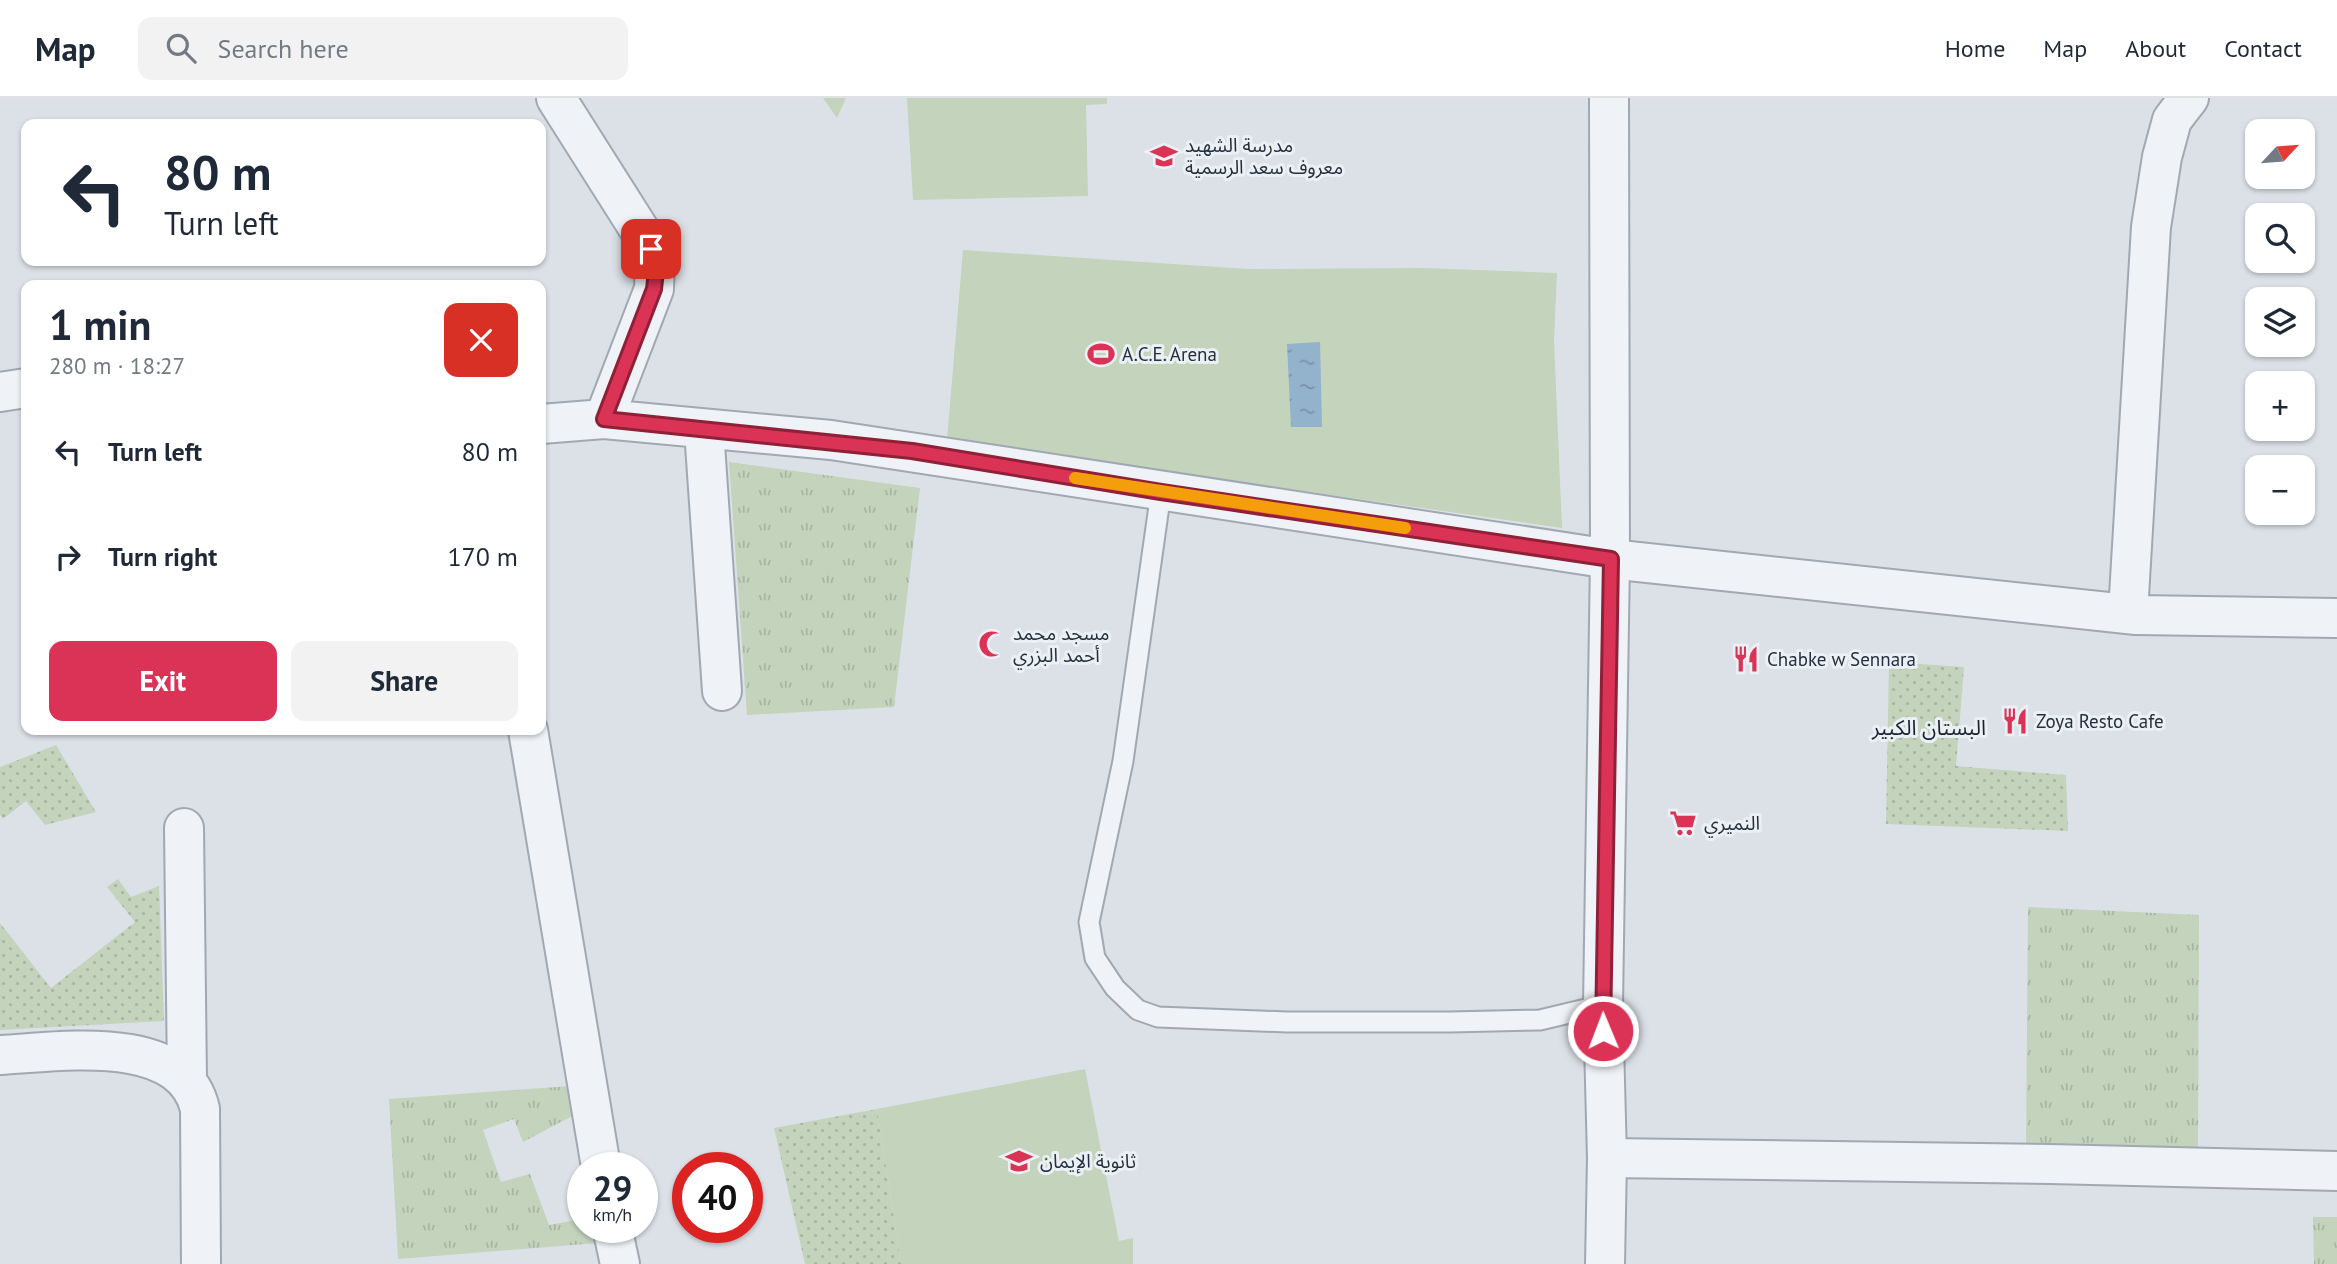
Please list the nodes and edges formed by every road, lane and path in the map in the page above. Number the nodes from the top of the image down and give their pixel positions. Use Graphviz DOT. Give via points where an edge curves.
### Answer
graph roads {
  1 [pos="556,98"];
  2 [pos="1609,98"];
  3 [pos="2189,98"];
  4 [pos="21,389"];
  5 [pos="0,392"];
  6 [pos="604,419"];
  7 [pos="546,424"];
  8 [pos="704,429"];
  9 [pos="1161,492"];
  10 [pos="1611,559"];
  11 [pos="2128,613"];
  12 [pos="2337,618"];
  13 [pos="722,691"];
  14 [pos="529,735"];
  15 [pos="184,828"];
  16 [pos="1603,1005"];
  17 [pos="0,1055"];
  18 [pos="187,1079"];
  19 [pos="598,1152"];
  20 [pos="1607,1158"];
  21 [pos="2337,1171"];
  22 [pos="615,1243"];
  23 [pos="201,1264"];
  24 [pos="620,1264"];
  25 [pos="1605,1264"];
  1 -- 6 [label="street" via="655,260 654,289"];
  2 -- 10 [label="street"];
  3 -- 11 [label="street" via="2172,120 2151,226"];
  4 -- 5 [label="street"];
  6 -- 7 [label="street"];
  6 -- 8 [label="street"];
  8 -- 9 [label="street" via="912,451"];
  8 -- 13 [label="street"];
  9 -- 10 [label="street"];
  9 -- 16 [label="lane" via="1123,761 1089,922 1095,958 1115,989 1138,1010 1158,1017 1287,1022 1540,1020"];
  10 -- 11 [label="street"];
  10 -- 16 [label="street"];
  11 -- 12 [label="street"];
  14 -- 19 [label="street"];
  15 -- 18 [label="street"];
  16 -- 20 [label="street"];
  17 -- 18 [label="street" via="76,1052 151,1057"];
  18 -- 23 [label="street" via="200,1109"];
  20 -- 21 [label="street"];
  20 -- 25 [label="street"];
  22 -- 24 [label="street"];
}
